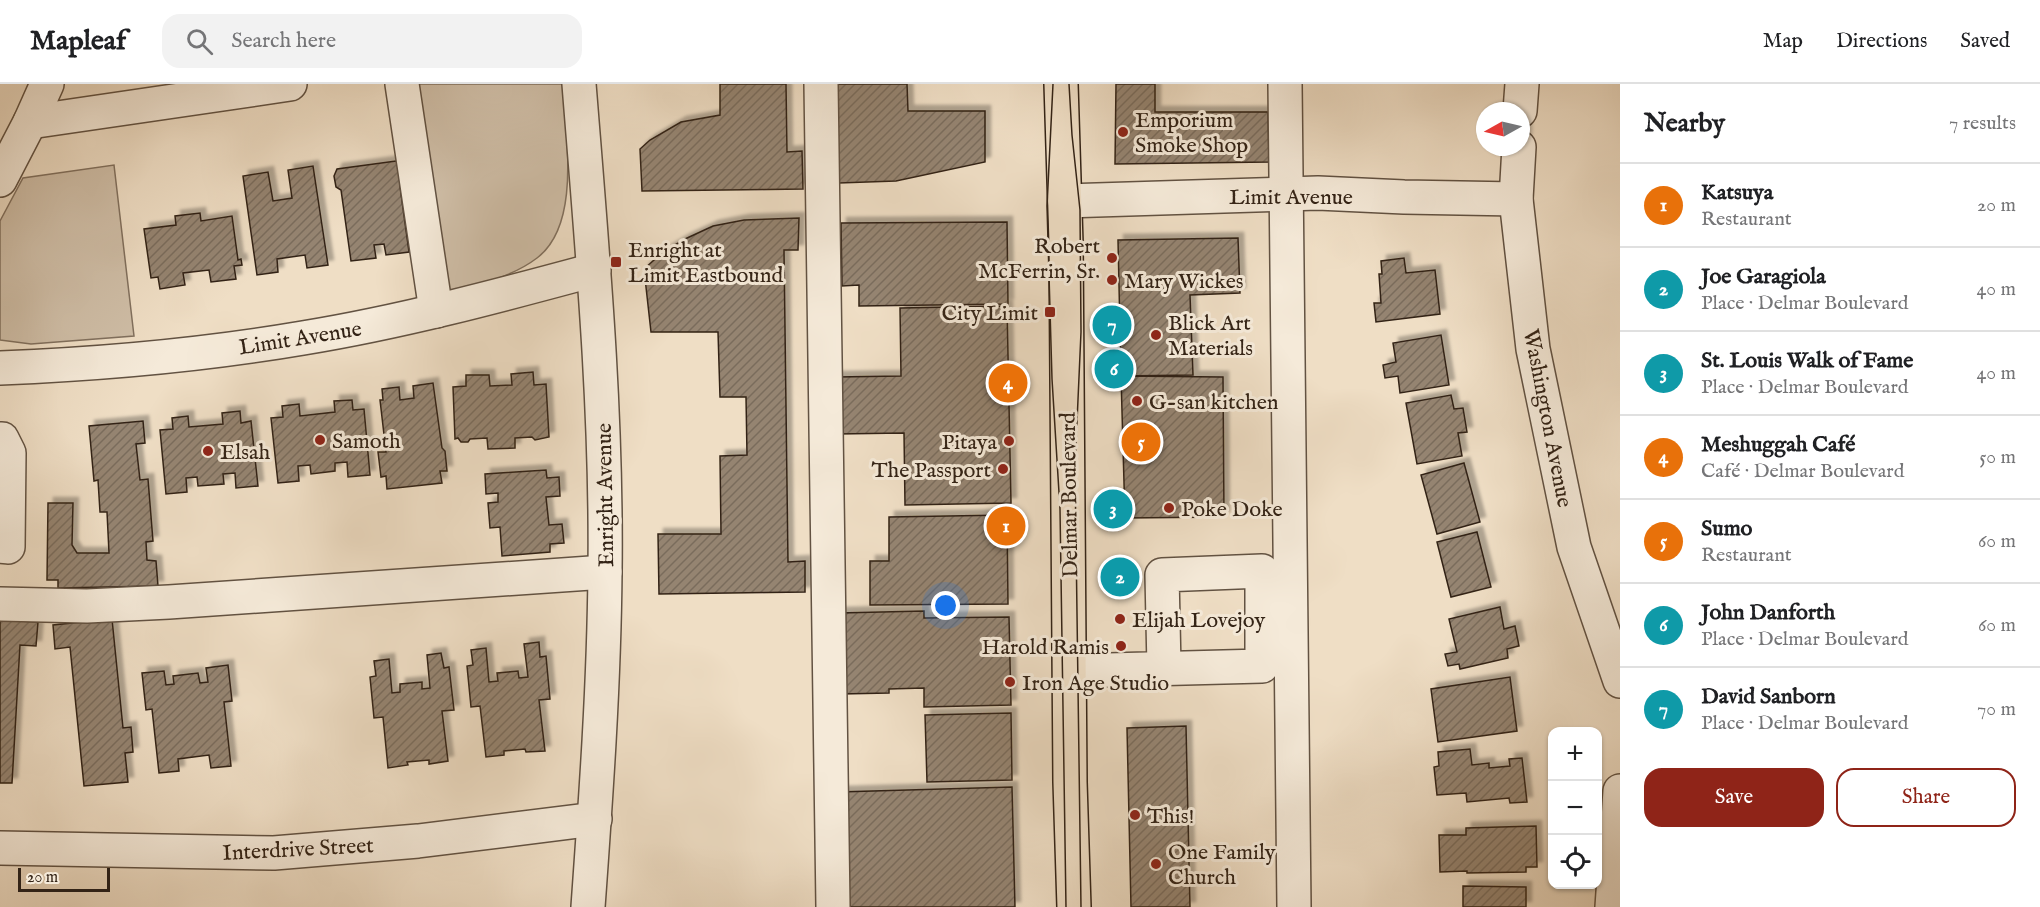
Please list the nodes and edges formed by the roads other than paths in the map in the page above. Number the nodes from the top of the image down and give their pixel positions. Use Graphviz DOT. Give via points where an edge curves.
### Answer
graph roads {
  1 [pos="46,84"];
  2 [pos="290,84"];
  3 [pos="402,84"];
  4 [pos="579,84"];
  5 [pos="821,84"];
  6 [pos="1061,84"];
  7 [pos="1285,84"];
  8 [pos="1522,84"];
  9 [pos="1521,102"];
  10 [pos="30,122"];
  11 [pos="1518,156"];
  12 [pos="0,180"];
  13 [pos="1287,194"];
  14 [pos="1516,199"];
  15 [pos="1065,201"];
  16 [pos="594,270"];
  17 [pos="436,311"];
  18 [pos="0,368"];
  19 [pos="0,439"];
  20 [pos="0,546"];
  21 [pos="605,572"];
  22 [pos="0,604"];
  23 [pos="1164,668"];
  24 [pos="1070,671"];
  25 [pos="1620,681"];
  26 [pos="1620,791"];
  27 [pos="595,819"];
  28 [pos="0,848"];
  29 [pos="588,907"];
  30 [pos="833,907"];
  31 [pos="1074,907"];
  32 [pos="1294,907"];
  33 [pos="1612,907"];
  1 -- 10 [label="street"];
  2 -- 10 [label="street"];
  3 -- 17 [label="street"];
  4 -- 16 [label="street, Enright Avenue"];
  5 -- 30 [label="street"];
  6 -- 15 [label="main road, Delmar Boulevard"];
  7 -- 13 [label="street"];
  8 -- 9 [label="street"];
  10 -- 12 [label="street"];
  11 -- 14 [label="street, Washington Avenue"];
  13 -- 14 [label="street, Limit Avenue"];
  13 -- 15 [label="street, Limit Avenue"];
  13 -- 32 [label="street"];
  14 -- 25 [label="street, Washington Avenue" via="1533,349 1572,536"];
  15 -- 24 [label="main road, Delmar Boulevard"];
  16 -- 17 [label="street, Limit Avenue"];
  16 -- 21 [label="street, Enright Avenue" via="602,401"];
  17 -- 18 [label="street, Limit Avenue" via="303,338 200,352"];
  19 -- 20 [label="street" via="9,453 8,547"];
  21 -- 22 [label="street" via="169,602 87,606"];
  21 -- 27 [label="street, Enright Avenue"];
  23 -- 24 [label="street"];
  24 -- 31 [label="main road, Delmar Boulevard"];
  26 -- 33 [label="street"];
  27 -- 28 [label="street, Interdrive Street" via="418,841 274,853"];
  27 -- 29 [label="street, Enright Avenue"];
}
